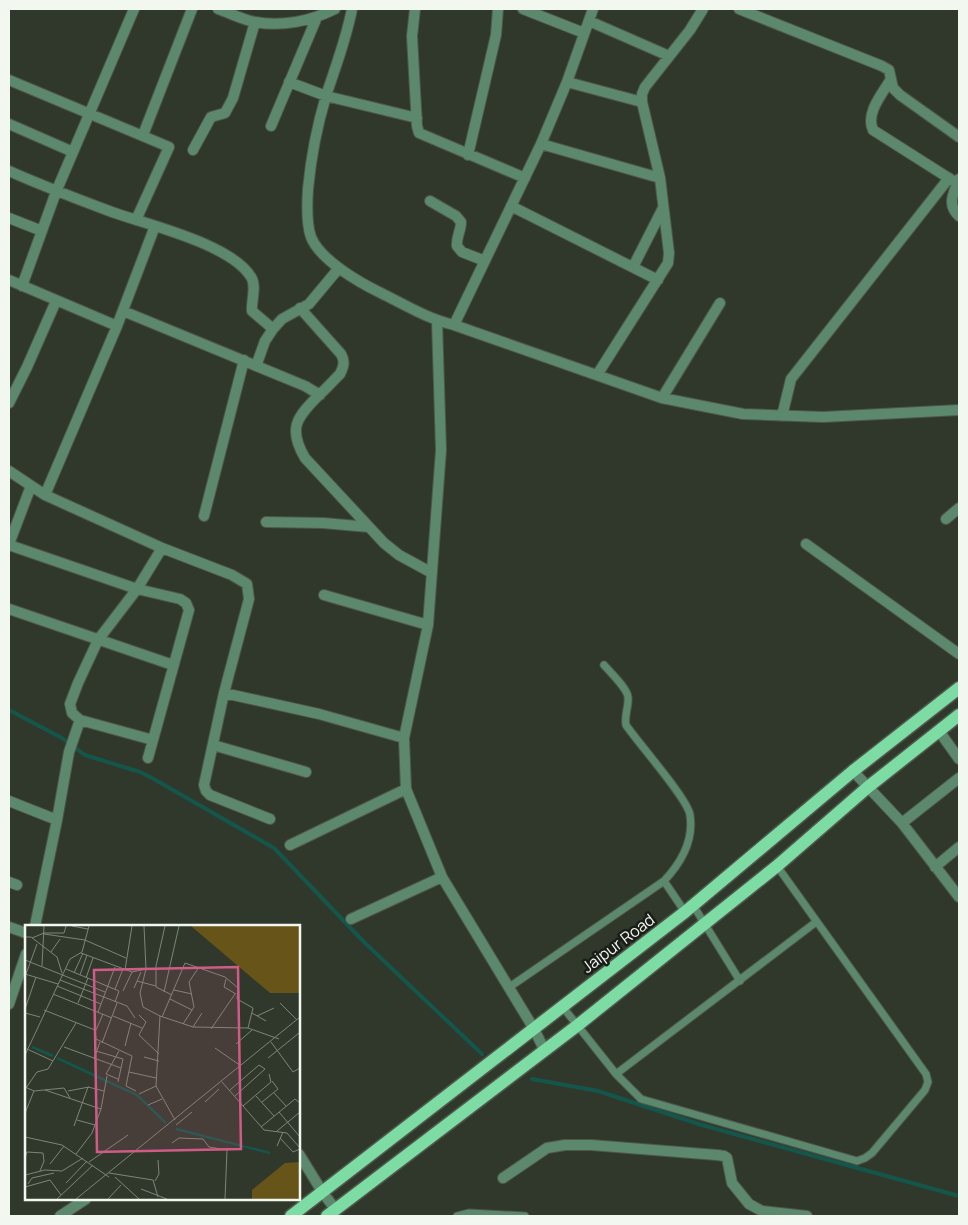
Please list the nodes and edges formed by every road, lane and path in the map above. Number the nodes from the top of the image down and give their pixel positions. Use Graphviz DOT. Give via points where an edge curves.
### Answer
graph roads {
  1 [pos="134,9"];
  2 [pos="192,9"];
  3 [pos="218,9"];
  4 [pos="335,9"];
  5 [pos="352,9"];
  6 [pos="415,9"];
  7 [pos="498,9"];
  8 [pos="523,9"];
  9 [pos="593,9"];
  10 [pos="703,9"];
  11 [pos="739,9"];
  12 [pos="317,17"];
  13 [pos="589,21"];
  14 [pos="255,22"];
  15 [pos="584,33"];
  16 [pos="669,56"];
  17 [pos="891,79"];
  18 [pos="9,80"];
  19 [pos="289,82"];
  20 [pos="567,82"];
  21 [pos="326,96"];
  22 [pos="642,102"];
  23 [pos="89,114"];
  24 [pos="417,118"];
  25 [pos="9,124"];
  26 [pos="271,126"];
  27 [pos="143,135"];
  28 [pos="959,137"];
  29 [pos="541,144"];
  30 [pos="193,150"];
  31 [pos="73,152"];
  32 [pos="468,155"];
  33 [pos="9,171"];
  34 [pos="525,178"];
  35 [pos="660,178"];
  36 [pos="955,180"];
  37 [pos="56,192"];
  38 [pos="430,201"];
  39 [pos="512,206"];
  40 [pos="663,207"];
  41 [pos="959,216"];
  42 [pos="9,218"];
  43 [pos="136,220"];
  44 [pos="155,226"];
  45 [pos="42,231"];
  46 [pos="485,261"];
  47 [pos="633,267"];
  48 [pos="339,268"];
  49 [pos="9,280"];
  50 [pos="658,280"];
  51 [pos="22,286"];
  52 [pos="56,301"];
  53 [pos="720,303"];
  54 [pos="300,308"];
  55 [pos="123,311"];
  56 [pos="437,321"];
  57 [pos="454,325"];
  58 [pos="117,326"];
  59 [pos="273,329"];
  60 [pos="244,360"];
  61 [pos="256,366"];
  62 [pos="597,375"];
  63 [pos="320,395"];
  64 [pos="662,398"];
  65 [pos="9,403"];
  66 [pos="959,410"];
  67 [pos="782,416"];
  68 [pos="9,471"];
  69 [pos="31,486"];
  70 [pos="45,495"];
  71 [pos="959,508"];
  72 [pos="204,516"];
  73 [pos="946,519"];
  74 [pos="266,522"];
  75 [pos="368,527"];
  76 [pos="9,544"];
  77 [pos="806,544"];
  78 [pos="162,548"];
  79 [pos="432,573"];
  80 [pos="137,589"];
  81 [pos="324,596"];
  82 [pos="9,609"];
  83 [pos="419,622"];
  84 [pos="98,640"];
  85 [pos="959,654"];
  86 [pos="173,665"];
  87 [pos="604,665"];
  88 [pos="959,688"];
  89 [pos="224,693"];
  90 [pos="959,715"];
  91 [pos="80,720"];
  92 [pos="939,731"];
  93 [pos="404,738"];
  94 [pos="153,740"];
  95 [pos="213,744"];
  96 [pos="148,758"];
  97 [pos="959,759"];
  98 [pos="852,771"];
  99 [pos="306,772"];
  100 [pos="959,778"];
  101 [pos="868,787"];
  102 [pos="406,789"];
  103 [pos="9,801"];
  104 [pos="270,818"];
  105 [pos="57,820"];
  106 [pos="902,823"];
  107 [pos="290,844"];
  108 [pos="959,847"];
  109 [pos="777,866"];
  110 [pos="935,867"];
  111 [pos="442,877"];
  112 [pos="664,881"];
  113 [pos="959,897"];
  114 [pos="689,908"];
  115 [pos="351,919"];
  116 [pos="816,922"];
  117 [pos="704,924"];
  118 [pos="35,925"];
  119 [pos="9,926"];
  120 [pos="25,933"];
  121 [pos="25,961"];
  122 [pos="740,981"];
  123 [pos="508,988"];
  124 [pos="9,1004"];
  125 [pos="562,1006"];
  126 [pos="578,1025"];
  127 [pos="534,1029"];
  128 [pos="544,1049"];
  129 [pos="616,1074"];
  130 [pos="300,1156"];
  131 [pos="503,1178"];
  132 [pos="323,1193"];
  133 [pos="84,1200"];
  134 [pos="332,1213"];
  135 [pos="60,1216"];
  136 [pos="292,1216"];
  137 [pos="457,1216"];
  138 [pos="525,1216"];
  139 [pos="808,1216"];
  1 -- 23 [label="street"];
  2 -- 27 [label="street"];
  3 -- 14 [label="street"];
  4 -- 12 [label="street"];
  5 -- 21 [label="street" via="347,36"];
  6 -- 24 [label="street" via="412,36"];
  7 -- 32 [label="street" via="496,35"];
  8 -- 15 [label="street"];
  9 -- 13 [label="street"];
  10 -- 16 [label="street"];
  11 -- 17 [label="street" via="882,66 889,70"];
  12 -- 14 [label="street" via="286,23"];
  12 -- 19 [label="street"];
  13 -- 15 [label="street"];
  13 -- 16 [label="street"];
  14 -- 30 [label="street" via="233,98 225,113 210,117"];
  15 -- 20 [label="street"];
  16 -- 22 [label="street" via="645,87"];
  17 -- 28 [label="street" via="893,88 900,95"];
  17 -- 36 [label="street" via="870,116 873,130"];
  18 -- 23 [label="street"];
  19 -- 21 [label="street"];
  19 -- 26 [label="street"];
  20 -- 22 [label="street"];
  20 -- 29 [label="street"];
  21 -- 24 [label="street"];
  21 -- 48 [label="street" via="310,164 307,203 311,238"];
  22 -- 35 [label="street"];
  23 -- 27 [label="street"];
  23 -- 31 [label="street"];
  24 -- 32 [label="street" via="419,133"];
  25 -- 31 [label="street"];
  27 -- 43 [label="street" via="169,147"];
  29 -- 34 [label="street"];
  29 -- 35 [label="street"];
  31 -- 37 [label="street"];
  32 -- 34 [label="street"];
  33 -- 37 [label="street"];
  34 -- 39 [label="street"];
  35 -- 40 [label="street"];
  36 -- 41 [label="street" via="951,201"];
  36 -- 67 [label="street" via="790,379"];
  37 -- 43 [label="street"];
  37 -- 45 [label="street"];
  38 -- 46 [label="street" via="461,222 456,246 462,252"];
  39 -- 46 [label="street"];
  39 -- 47 [label="street"];
  40 -- 47 [label="street"];
  40 -- 50 [label="street" via="669,253 668,264"];
  42 -- 45 [label="street"];
  43 -- 44 [label="street"];
  44 -- 55 [label="street"];
  44 -- 59 [label="street" via="191,237 247,271 253,281 252,311"];
  45 -- 51 [label="street"];
  46 -- 57 [label="street"];
  47 -- 50 [label="street"];
  48 -- 54 [label="street" via="309,304"];
  48 -- 56 [label="street" via="368,287"];
  49 -- 51 [label="street"];
  50 -- 62 [label="street"];
  51 -- 52 [label="street"];
  52 -- 58 [label="street"];
  52 -- 65 [label="street"];
  53 -- 64 [label="street"];
  54 -- 59 [label="street"];
  54 -- 63 [label="street" via="344,360 340,374"];
  55 -- 58 [label="street"];
  55 -- 60 [label="street"];
  56 -- 57 [label="street"];
  56 -- 79 [label="street" via="441,450"];
  57 -- 62 [label="street"];
  58 -- 70 [label="street"];
  59 -- 61 [label="street" via="264,341"];
  60 -- 61 [label="street"];
  60 -- 72 [label="street"];
  61 -- 63 [label="street"];
  62 -- 64 [label="street"];
  63 -- 75 [label="street" via="302,412 296,435 298,446 305,458"];
  64 -- 67 [label="street" via="743,414"];
  66 -- 67 [label="street"];
  68 -- 69 [label="street"];
  69 -- 70 [label="street"];
  69 -- 76 [label="street"];
  70 -- 78 [label="street"];
  71 -- 73 [label="street"];
  74 -- 75 [label="street"];
  75 -- 79 [label="street" via="399,554"];
  76 -- 80 [label="street"];
  77 -- 85 [label="street"];
  78 -- 80 [label="street"];
  78 -- 89 [label="street" via="247,584 249,599"];
  79 -- 83 [label="street"];
  80 -- 84 [label="street"];
  80 -- 86 [label="street" via="186,603 189,610"];
  81 -- 83 [label="street"];
  82 -- 84 [label="street"];
  83 -- 93 [label="street"];
  84 -- 86 [label="street"];
  84 -- 91 [label="street" via="70,704 72,713"];
  86 -- 94 [label="street"];
  87 -- 112 [label="lane" via="627,691 626,725 690,814 690,834 684,854 677,868"];
  88 -- 98 [label="main road, Jaipur Road"];
  89 -- 93 [label="street" via="319,714"];
  89 -- 95 [label="street"];
  90 -- 92 [label="main road"];
  91 -- 94 [label="street"];
  91 -- 105 [label="street" via="69,752"];
  92 -- 97 [label="street"];
  92 -- 101 [label="main road"];
  93 -- 102 [label="street"];
  94 -- 96 [label="street"];
  95 -- 99 [label="street"];
  95 -- 104 [label="street" via="204,785 206,791"];
  98 -- 101 [label="street"];
  98 -- 114 [label="main road, Jaipur Road"];
  100 -- 106 [label="street"];
  101 -- 106 [label="street"];
  101 -- 109 [label="main road"];
  102 -- 107 [label="street"];
  102 -- 111 [label="street"];
  103 -- 105 [label="street"];
  105 -- 118 [label="street"];
  106 -- 110 [label="street"];
  108 -- 110 [label="street"];
  109 -- 116 [label="lane"];
  109 -- 117 [label="main road"];
  110 -- 113 [label="street"];
  111 -- 115 [label="street"];
  111 -- 123 [label="street"];
  112 -- 114 [label="lane"];
  112 -- 123 [label="lane"];
  114 -- 117 [label="lane"];
  114 -- 125 [label="main road, Jaipur Road"];
  116 -- 122 [label="lane"];
  116 -- 129 [label="lane" via="926,1074 928,1082 925,1090 872,1152 857,1161 649,1103 641,1100"];
  117 -- 122 [label="lane"];
  117 -- 126 [label="main road"];
  119 -- 120 [label="street"];
  121 -- 124 [label="street"];
  122 -- 129 [label="lane"];
  123 -- 127 [label="street"];
  125 -- 126 [label="lane"];
  125 -- 127 [label="main road, Jaipur Road"];
  126 -- 128 [label="main road"];
  126 -- 129 [label="lane"];
  127 -- 128 [label="street"];
  127 -- 132 [label="main road, Jaipur Road"];
  128 -- 134 [label="main road"];
  130 -- 132 [label="street"];
  131 -- 139 [label="street" via="547,1148 556,1146 590,1145 717,1154 728,1158 732,1183 755,1208"];
  132 -- 134 [label="street"];
  132 -- 136 [label="main road, Jaipur Road"];
  133 -- 135 [label="street"];
  137 -- 138 [label="lane" via="469,1213"];
}
